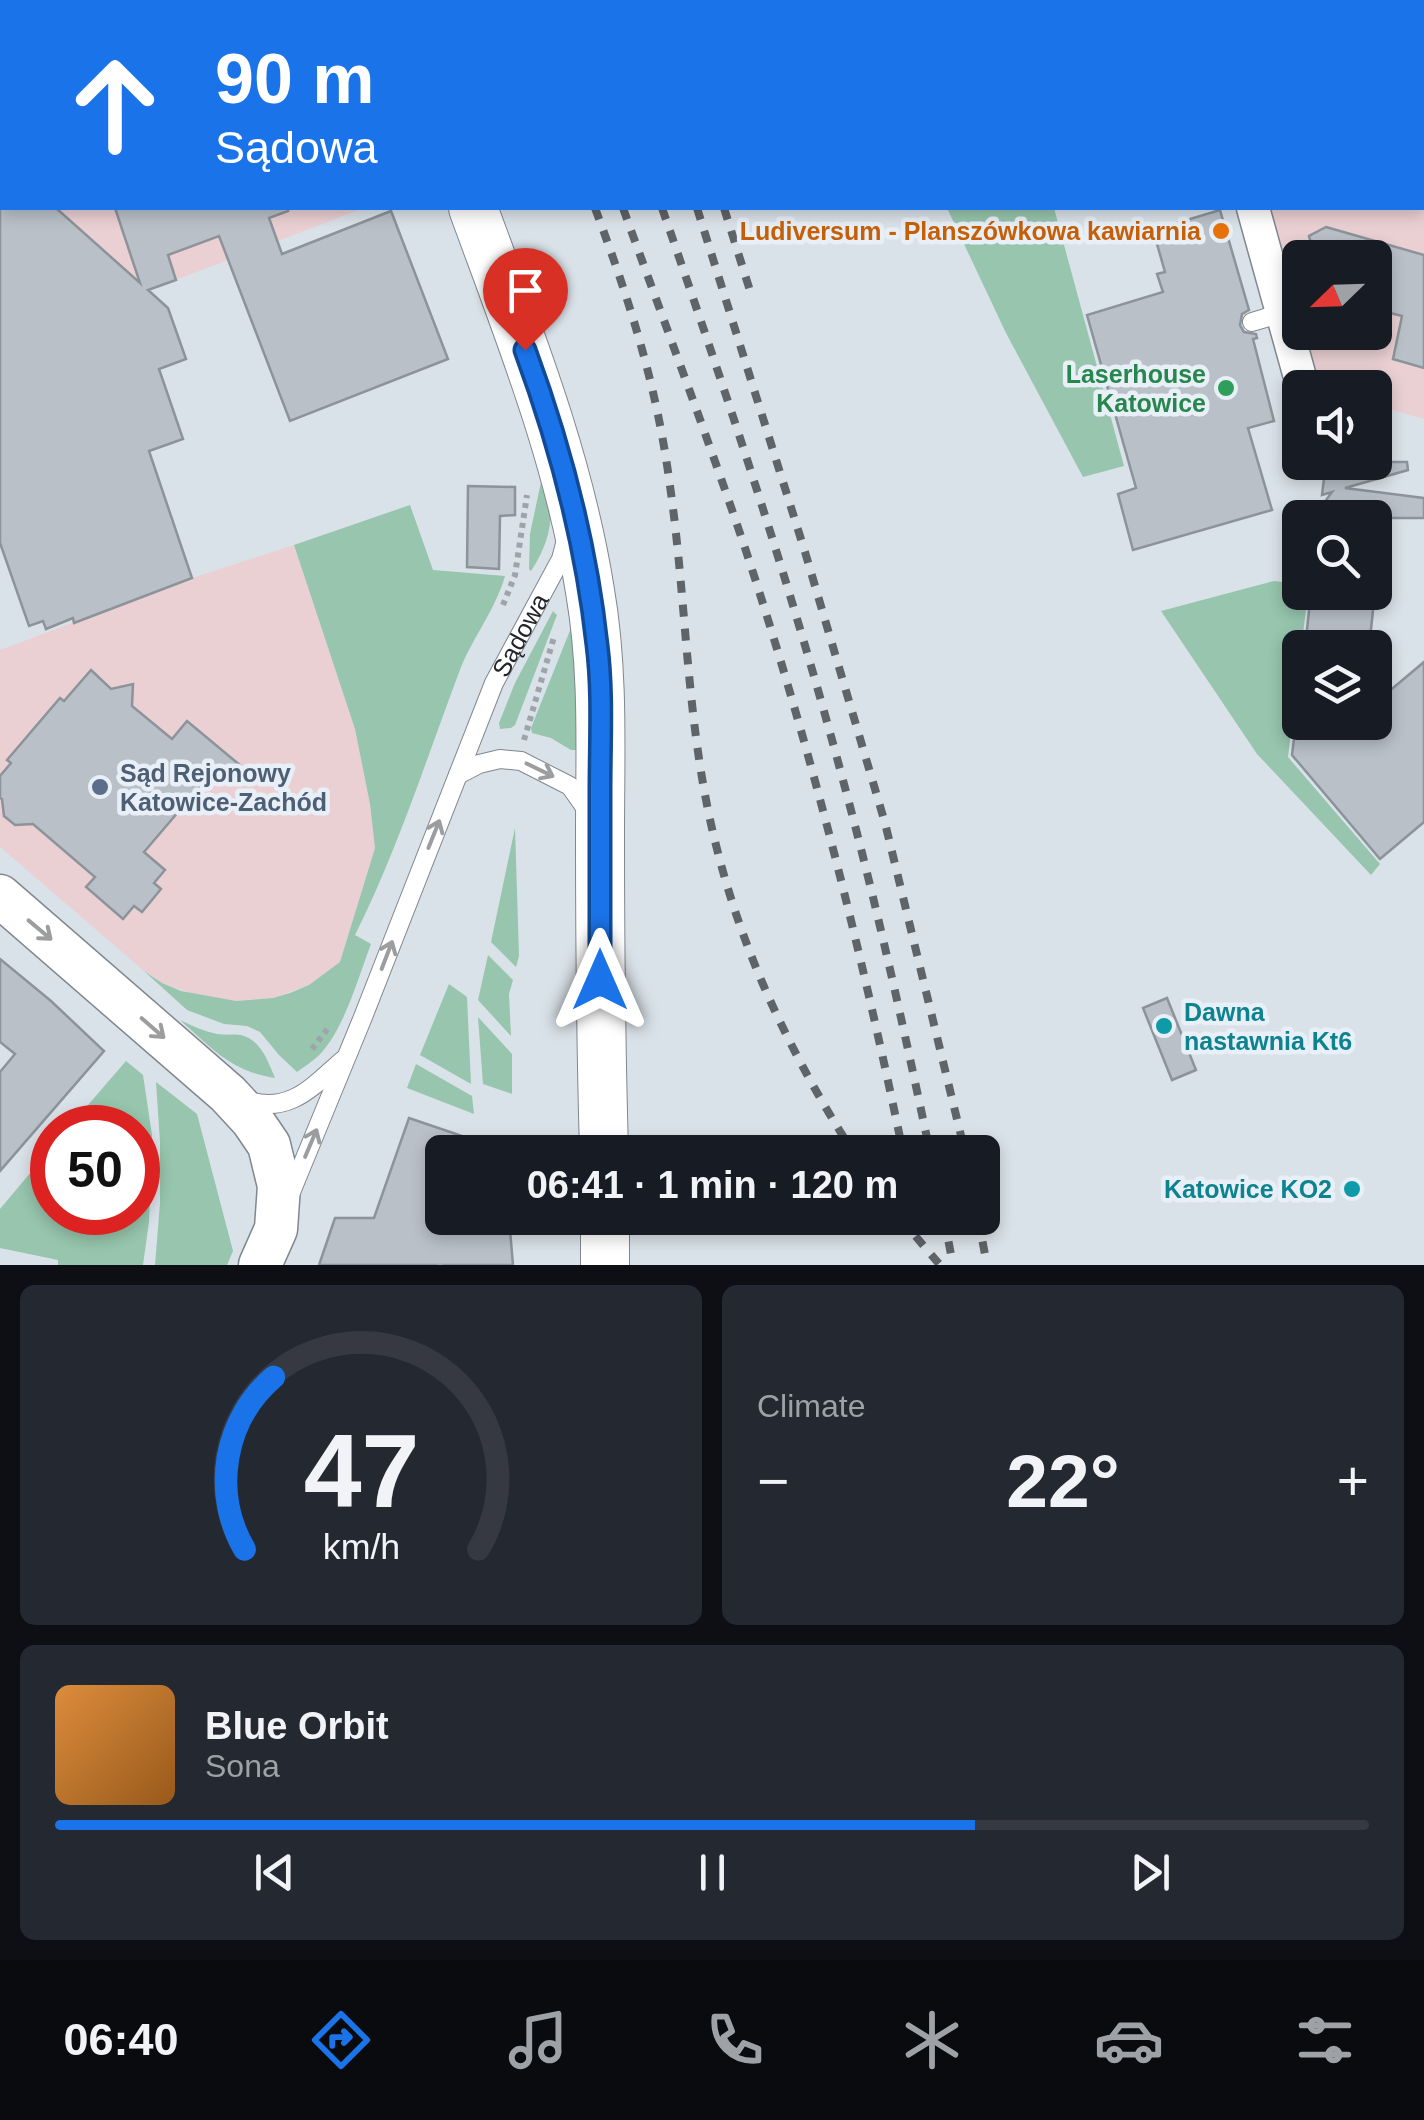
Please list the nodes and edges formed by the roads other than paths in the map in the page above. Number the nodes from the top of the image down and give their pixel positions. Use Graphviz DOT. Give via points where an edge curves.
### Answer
graph roads {
  1 [pos="473,210"];
  2 [pos="1253,210"];
  3 [pos="1294,370"];
  4 [pos="575,512"];
  5 [pos="458,774"];
  6 [pos="600,828"];
  7 [pos="0,896"];
  8 [pos="347,1056"];
  9 [pos="228,1094"];
  10 [pos="603,1135"];
  11 [pos="605,1235"];
  12 [pos="268,1247"];
  13 [pos="606,1265"];
  1 -- 4 [label="main road" via="538,385"];
  2 -- 3 [label="street" via="1267,317"];
  4 -- 5 [label="lane, Sądowa" via="560,559 494,683"];
  4 -- 6 [label="main road" via="598,649"];
  5 -- 6 [label="lane, one-way" via="500,759 521,761 570,786"];
  8 -- 5 [label="lane, Sądowa, one-way"];
  6 -- 10 [label="main road"];
  7 -- 9 [label="street, Sądowa, one-way"];
  8 -- 9 [label="lane, Sądowa" via="290,1102 260,1105"];
  12 -- 8 [label="lane, Sądowa, one-way"];
  9 -- 12 [label="street, Sądowa" via="269,1144 279,1186"];
  11 -- 13 [label="main road"];
}
